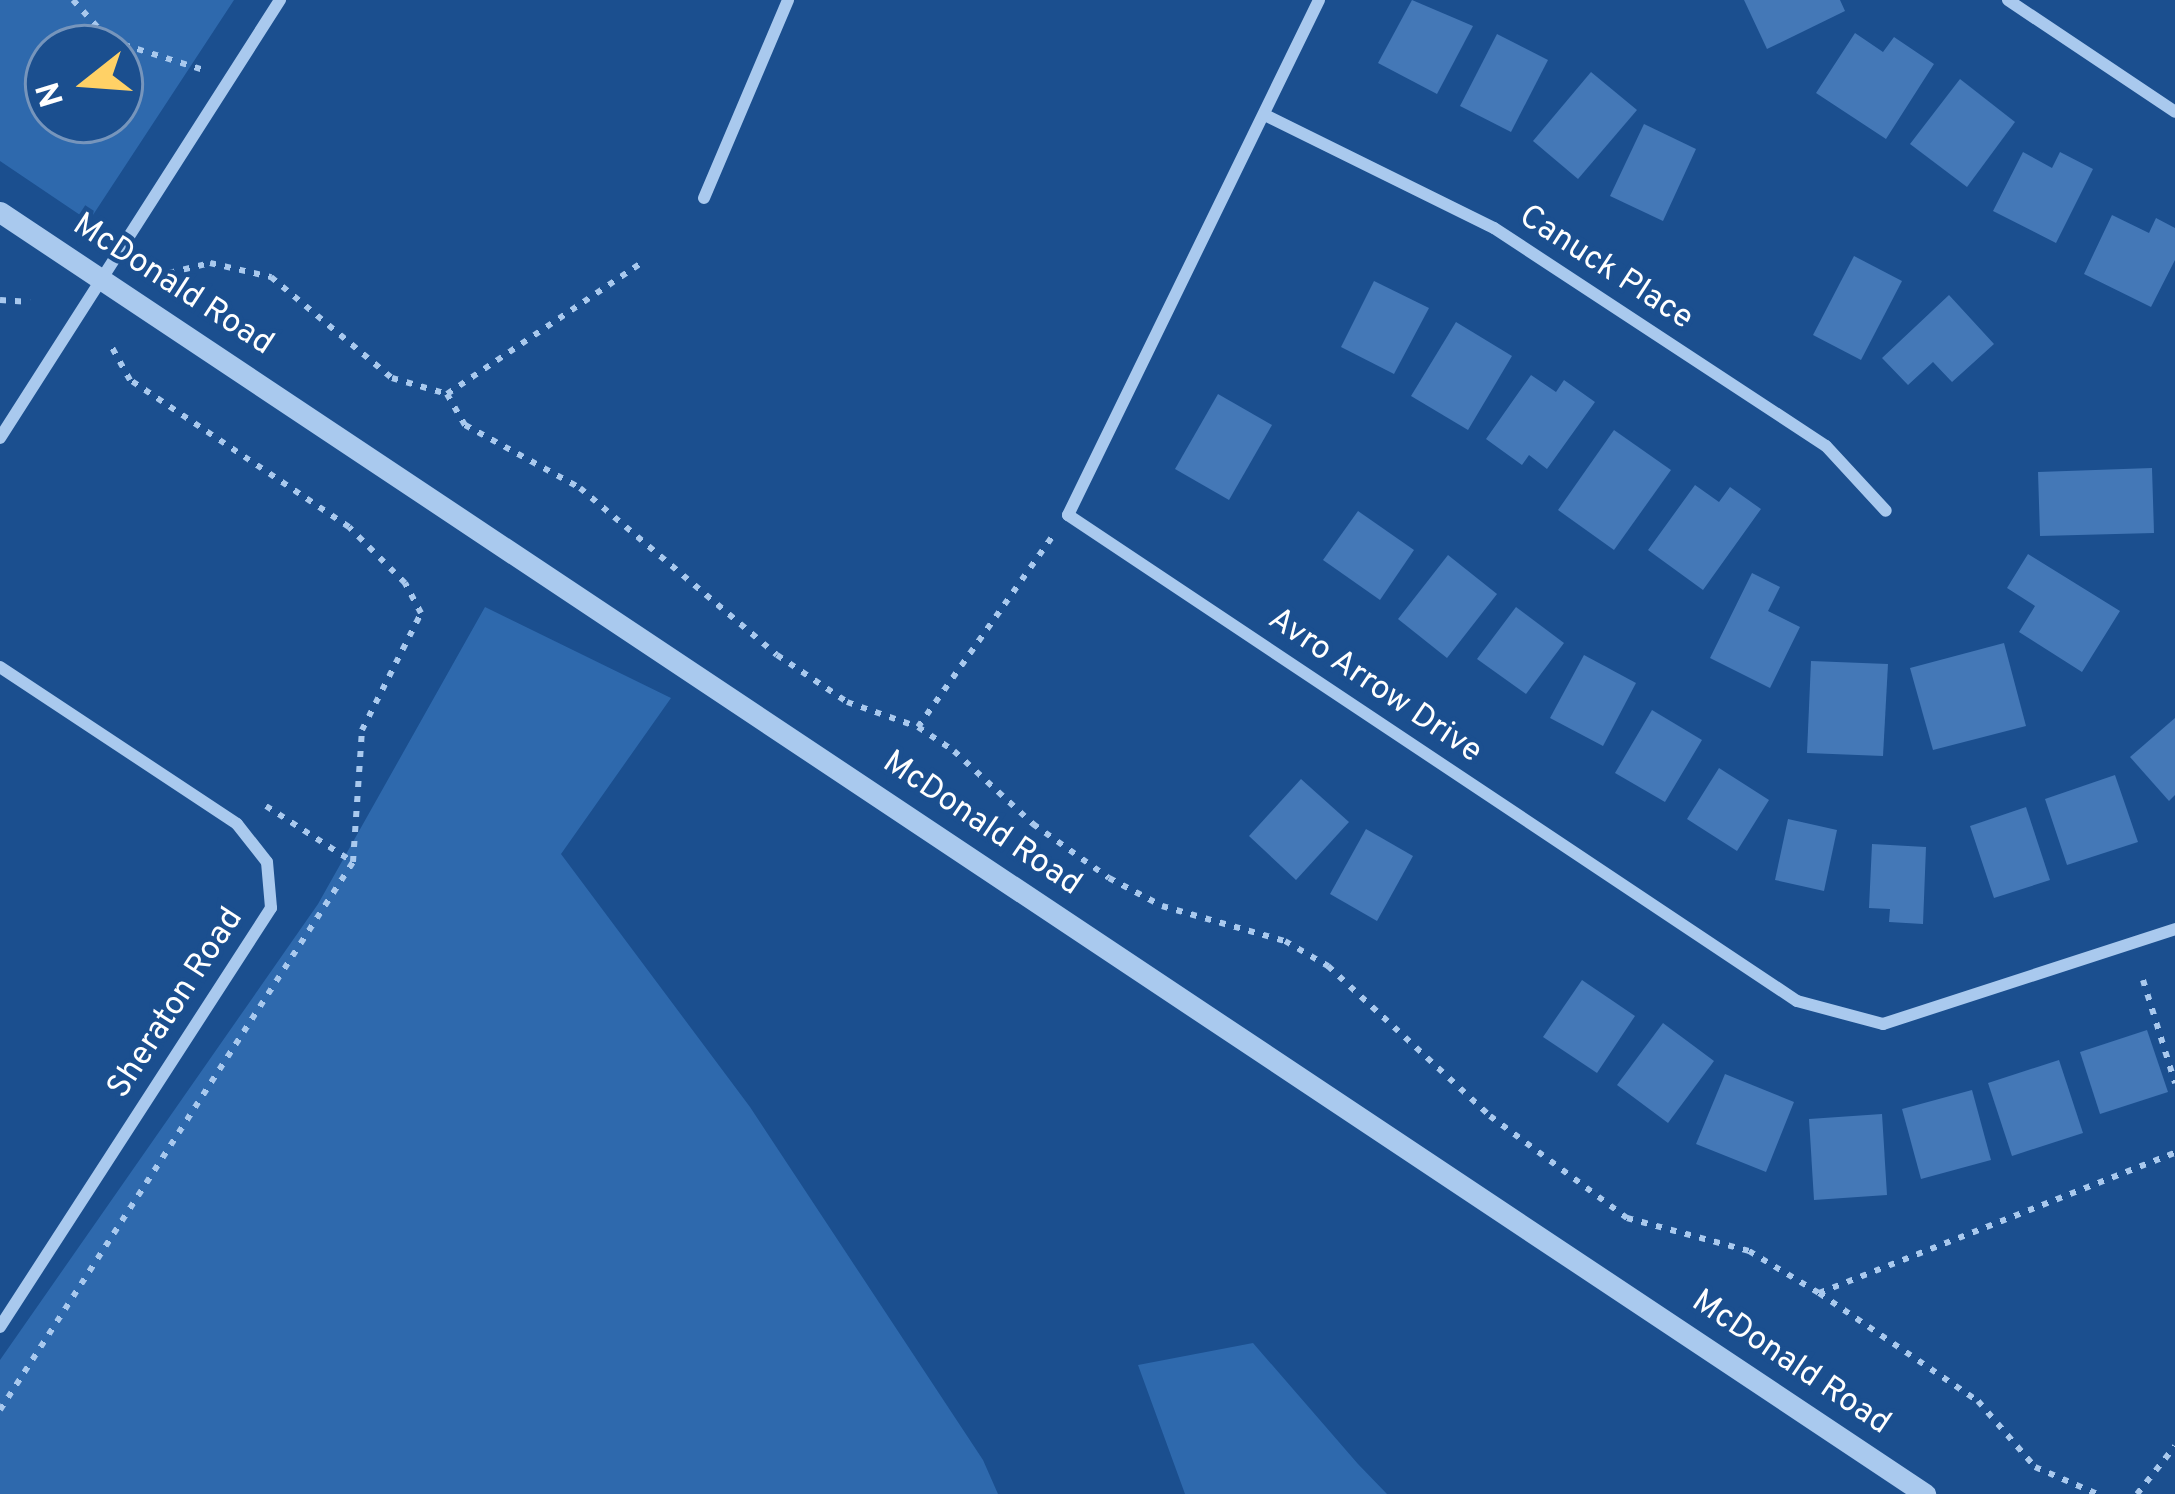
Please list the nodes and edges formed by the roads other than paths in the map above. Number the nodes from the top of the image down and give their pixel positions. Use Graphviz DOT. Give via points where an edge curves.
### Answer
graph roads {
  1 [pos="280,0"];
  2 [pos="788,0"];
  3 [pos="1318,0"];
  4 [pos="2008,0"];
  5 [pos="2175,112"];
  6 [pos="1265,115"];
  7 [pos="704,198"];
  8 [pos="0,212"];
  9 [pos="100,279"];
  10 [pos="0,438"];
  11 [pos="1886,511"];
  12 [pos="0,667"];
  13 [pos="2175,929"];
  14 [pos="5,1308"];
  15 [pos="0,1327"];
  16 [pos="1924,1494"];
  1 -- 9 [label="street"];
  2 -- 7 [label="street"];
  3 -- 6 [label="street"];
  4 -- 5 [label="street"];
  6 -- 11 [label="street, Canuck Place" via="1494,228 1826,446"];
  6 -- 13 [label="street, Avro Arrow Drive" via="1068,514 1797,1001 1883,1024"];
  8 -- 9 [label="street, McDonald Road"];
  9 -- 10 [label="street"];
  9 -- 16 [label="street, McDonald Road"];
  12 -- 14 [label="street, Sheraton Road" via="237,824 267,862 271,908"];
  14 -- 15 [label="street, Sheraton Road"];
}
